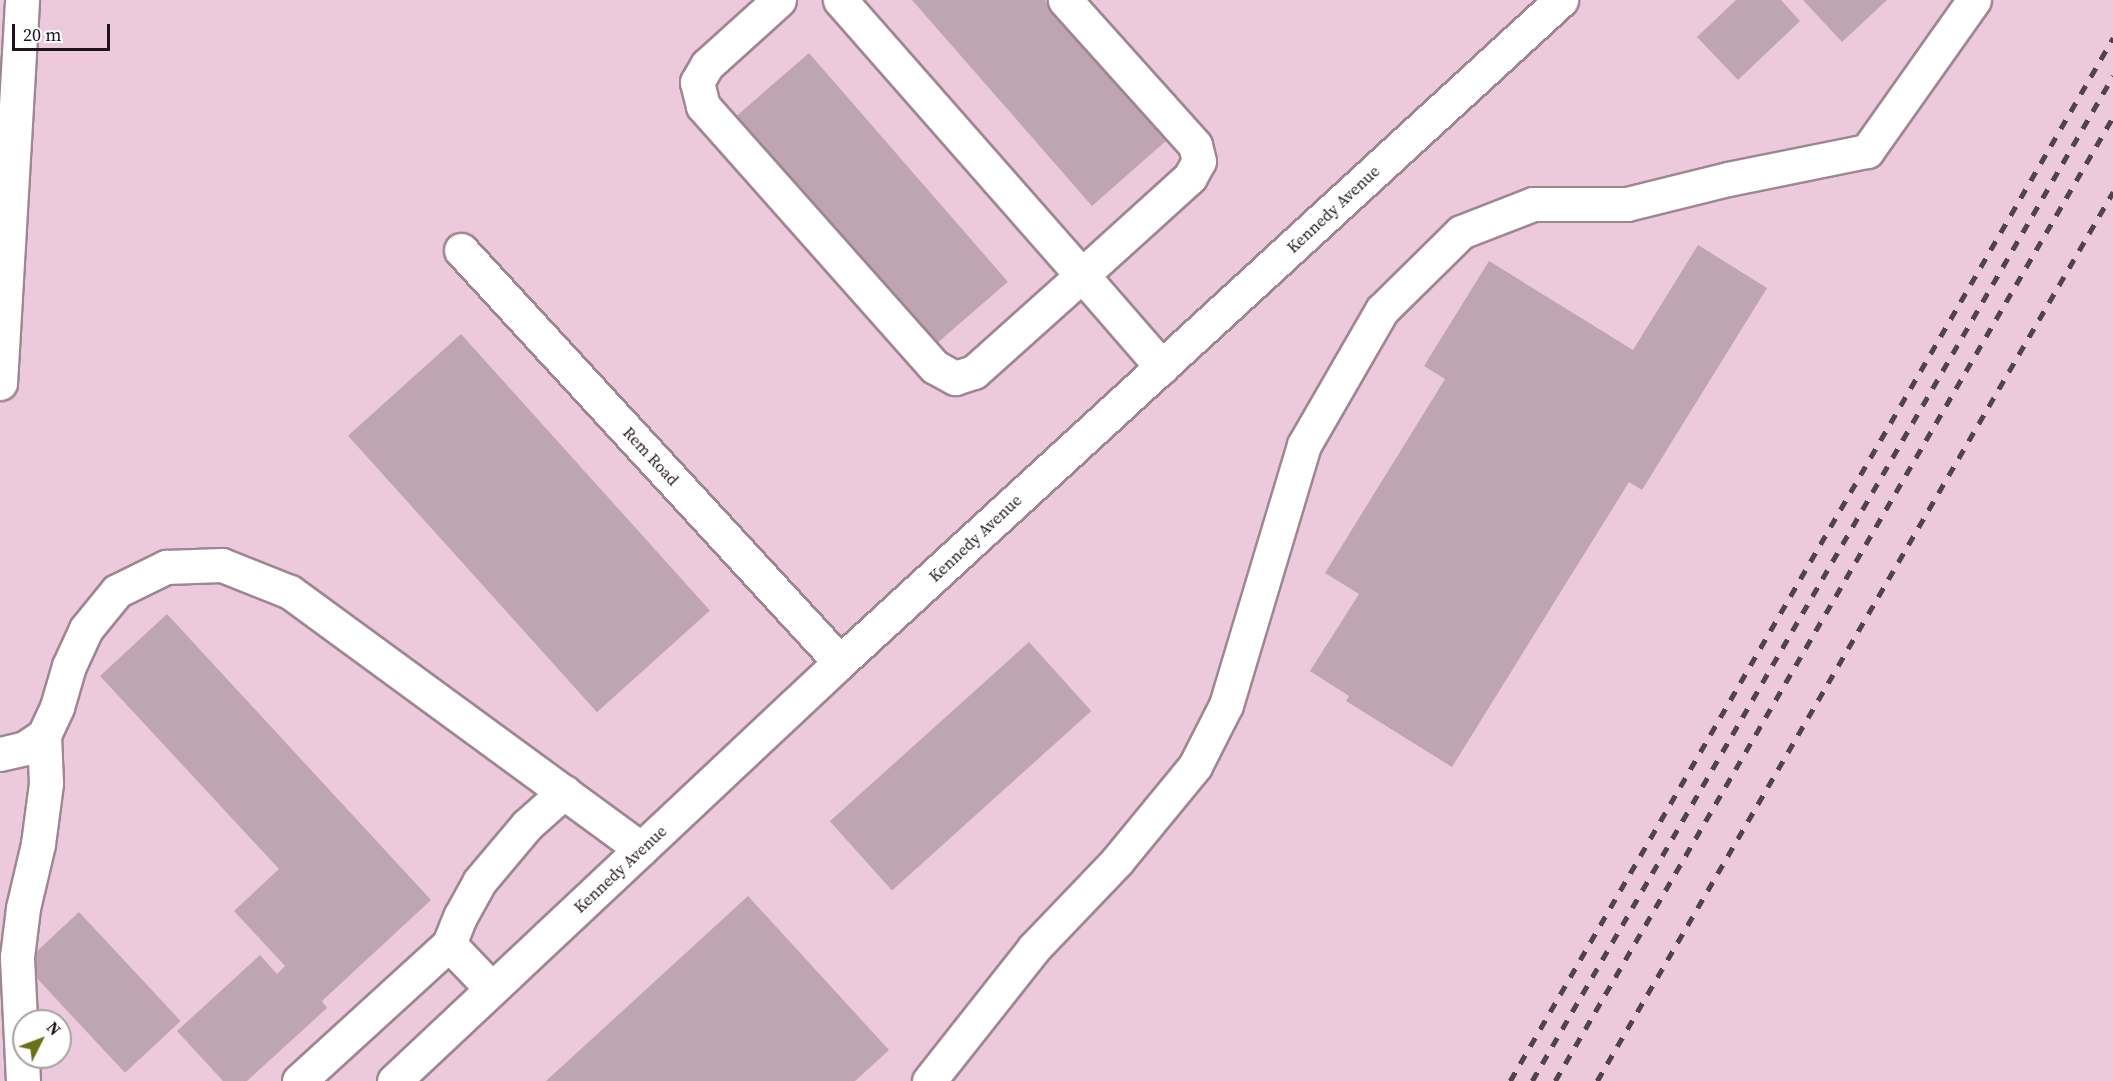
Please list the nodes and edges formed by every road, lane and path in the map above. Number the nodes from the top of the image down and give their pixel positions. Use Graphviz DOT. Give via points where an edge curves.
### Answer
graph roads {
  1 [pos="22,0"];
  2 [pos="779,0"];
  3 [pos="840,0"];
  4 [pos="1065,0"];
  5 [pos="1974,0"];
  6 [pos="1548,4"];
  7 [pos="461,250"];
  8 [pos="1082,275"];
  9 [pos="1162,367"];
  10 [pos="0,382"];
  11 [pos="840,662"];
  12 [pos="44,735"];
  13 [pos="0,754"];
  14 [pos="564,792"];
  15 [pos="641,849"];
  16 [pos="15,881"];
  17 [pos="449,944"];
  18 [pos="492,989"];
  19 [pos="24,1081"];
  20 [pos="299,1081"];
  21 [pos="394,1081"];
  22 [pos="929,1081"];
  1 -- 10 [label="street"];
  2 -- 8 [label="street" via="707,65 697,82 703,106 935,367 955,378 974,372"];
  3 -- 8 [label="street"];
  4 -- 8 [label="street" via="1195,145 1199,161 1190,177"];
  5 -- 22 [label="street" via="1868,151 1627,204 1533,204 1461,232 1382,310 1304,446 1226,705 1195,766 1117,861 1034,948"];
  6 -- 9 [label="street, Kennedy Avenue"];
  7 -- 11 [label="street, Rem Road"];
  8 -- 9 [label="street"];
  9 -- 11 [label="street, Kennedy Avenue"];
  11 -- 15 [label="street, Kennedy Avenue"];
  12 -- 13 [label="street" via="25,748"];
  12 -- 14 [label="street" via="86,629 117,591 166,567 222,565 290,592"];
  12 -- 16 [label="street" via="46,783 38,844"];
  14 -- 15 [label="street"];
  14 -- 17 [label="street" via="527,825 479,882"];
  15 -- 18 [label="street, Kennedy Avenue"];
  16 -- 19 [label="street"];
  17 -- 18 [label="street"];
  17 -- 20 [label="street"];
  18 -- 21 [label="street, Kennedy Avenue"];
}
